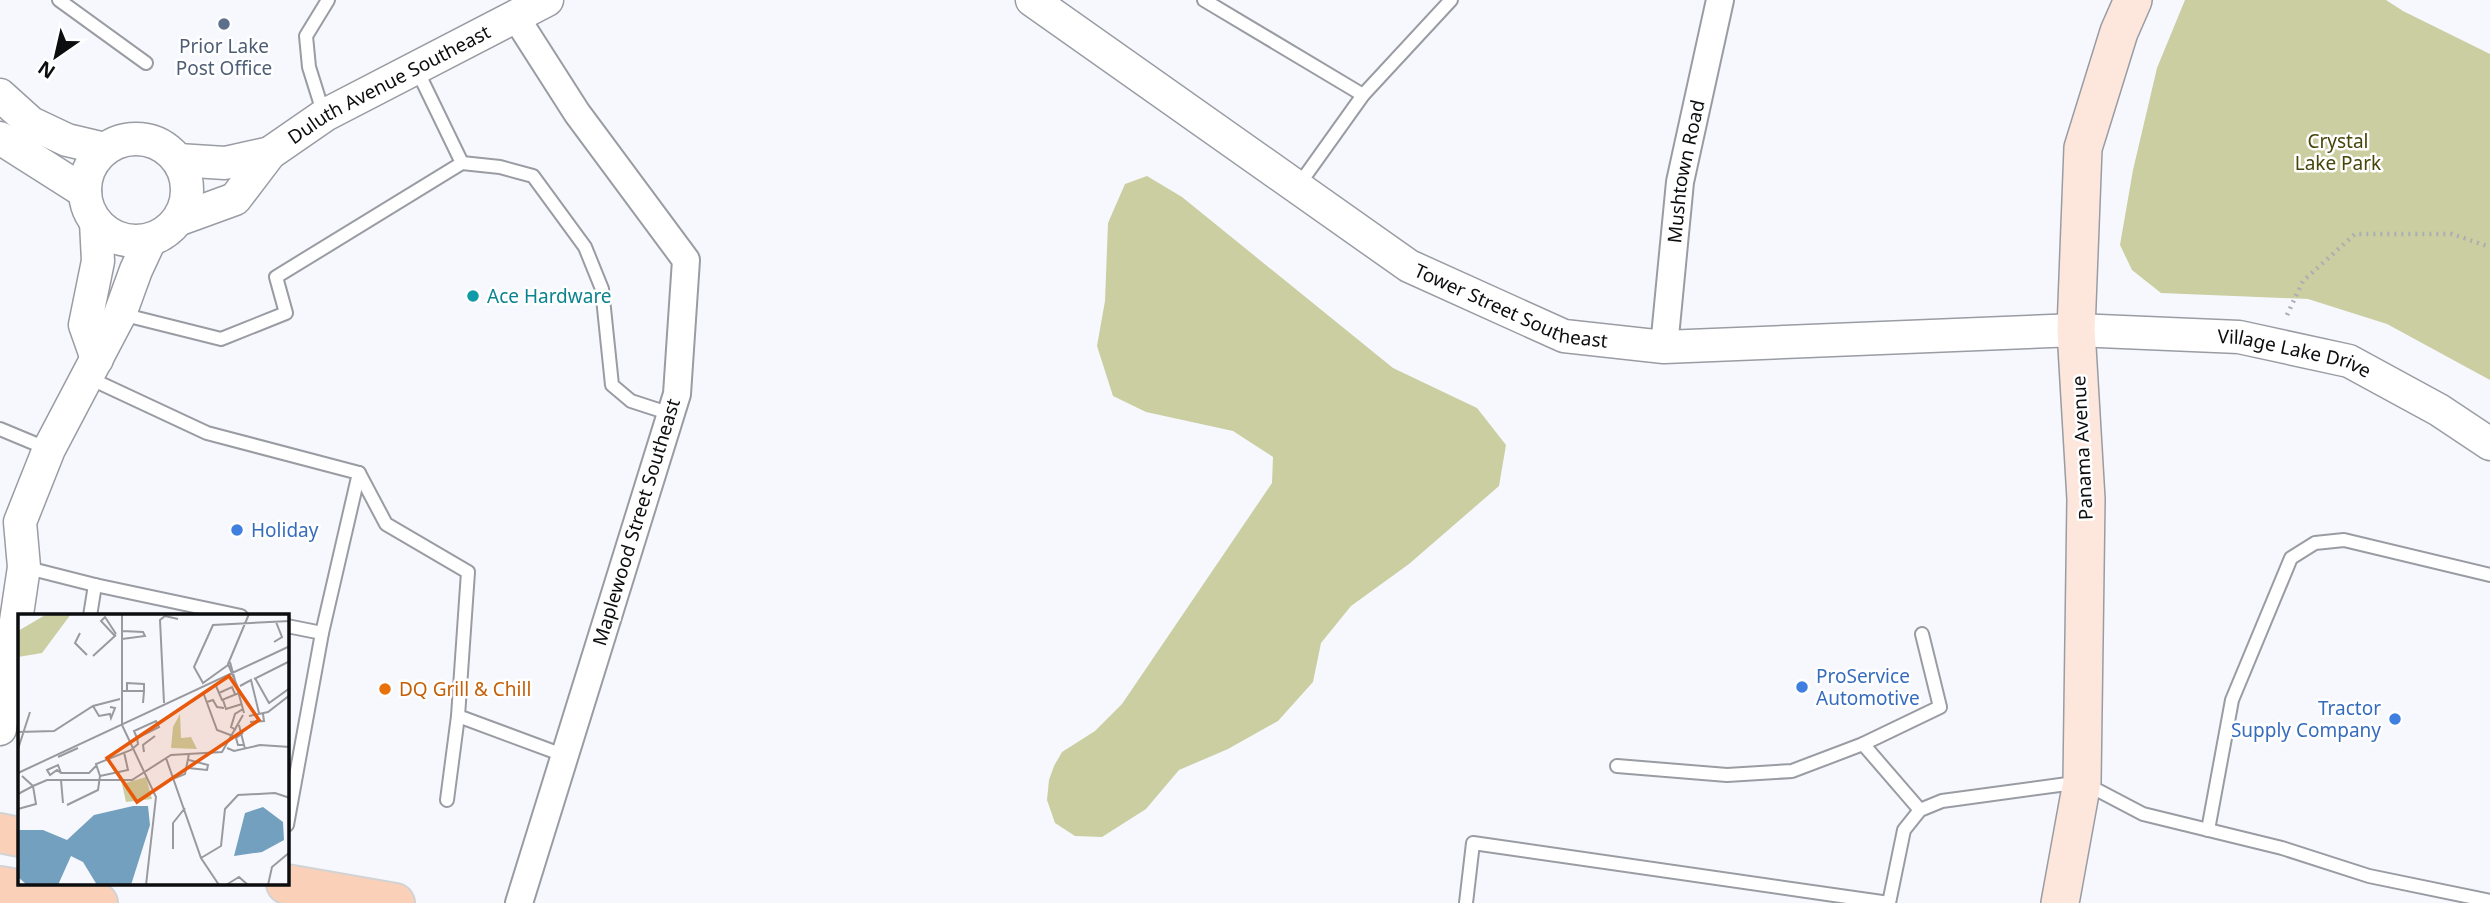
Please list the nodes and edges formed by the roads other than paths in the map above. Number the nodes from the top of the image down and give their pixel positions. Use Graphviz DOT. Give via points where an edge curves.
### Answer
graph roads {
  1 [pos="59,0"];
  2 [pos="328,0"];
  3 [pos="547,0"];
  4 [pos="1031,0"];
  5 [pos="1204,0"];
  6 [pos="1451,0"];
  7 [pos="1720,0"];
  8 [pos="2133,0"];
  9 [pos="515,16"];
  10 [pos="146,63"];
  11 [pos="416,68"];
  12 [pos="0,95"];
  13 [pos="1363,95"];
  14 [pos="325,115"];
  15 [pos="0,138"];
  16 [pos="105,149"];
  17 [pos="270,153"];
  18 [pos="178,160"];
  19 [pos="462,163"];
  20 [pos="1297,187"];
  21 [pos="85,192"];
  22 [pos="180,219"];
  23 [pos="96,222"];
  24 [pos="150,240"];
  25 [pos="120,314"];
  26 [pos="2076,330"];
  27 [pos="1664,347"];
  28 [pos="92,368"];
  29 [pos="671,414"];
  30 [pos="0,429"];
  31 [pos="2490,444"];
  32 [pos="49,449"];
  33 [pos="359,473"];
  34 [pos="10,531"];
  35 [pos="24,567"];
  36 [pos="2490,575"];
  37 [pos="95,585"];
  38 [pos="90,614"];
  39 [pos="233,614"];
  40 [pos="289,626"];
  41 [pos="322,633"];
  42 [pos="1922,634"];
  43 [pos="458,716"];
  44 [pos="0,729"];
  45 [pos="1863,744"];
  46 [pos="563,755"];
  47 [pos="293,759"];
  48 [pos="1617,766"];
  49 [pos="2081,782"];
  50 [pos="447,800"];
  51 [pos="289,803"];
  52 [pos="1920,810"];
  53 [pos="2208,830"];
  54 [pos="0,833"];
  55 [pos="18,837"];
  56 [pos="289,885"];
  57 [pos="0,886"];
  58 [pos="2490,901"];
  59 [pos="98,903"];
  60 [pos="395,903"];
  61 [pos="519,903"];
  62 [pos="1466,903"];
  63 [pos="1889,903"];
  64 [pos="2060,903"];
  1 -- 10 [label="lane"];
  2 -- 14 [label="lane" via="306,36 309,67"];
  3 -- 9 [label="street, Duluth Avenue Southeast"];
  4 -- 20 [label="street, Tower Street Southeast"];
  5 -- 13 [label="lane"];
  6 -- 13 [label="lane"];
  7 -- 27 [label="street, Mushtown Road" via="1680,182"];
  8 -- 26 [label="main road, Panama Avenue" via="2083,148"];
  9 -- 11 [label="street, Duluth Avenue Southeast"];
  9 -- 29 [label="street, Maplewood Street Southeast" via="577,113 686,260 677,394"];
  11 -- 14 [label="street, Duluth Avenue Southeast"];
  11 -- 19 [label="lane"];
  12 -- 16 [label="street" via="31,123 67,140"];
  13 -- 20 [label="lane"];
  14 -- 17 [label="street, Duluth Avenue Southeast"];
  15 -- 21 [label="street"];
  16 -- 18 [label="street" via="120,141 152,141"];
  16 -- 21 [label="street" via="87,175"];
  17 -- 18 [label="street, Duluth Avenue Southeast" via="225,163"];
  17 -- 22 [label="street, Duluth Avenue Southeast" via="235,199"];
  18 -- 22 [label="street" via="188,189"];
  19 -- 25 [label="lane" via="276,277 286,313 221,339"];
  19 -- 29 [label="lane" via="533,176 585,247 602,289 612,385 631,401"];
  20 -- 27 [label="street, Tower Street Southeast" via="1409,266 1564,336"];
  21 -- 23 [label="street"];
  22 -- 24 [label="street" via="162,236"];
  23 -- 24 [label="street" via="121,239"];
  23 -- 28 [label="street" via="98,261 85,325"];
  24 -- 25 [label="street"];
  25 -- 28 [label="street"];
  26 -- 27 [label="street, Tower Street Southeast"];
  26 -- 31 [label="street, Village Lake Drive" via="2239,337 2349,361"];
  26 -- 49 [label="main road, Panama Avenue" via="2086,499"];
  28 -- 32 [label="street"];
  28 -- 33 [label="lane" via="207,433"];
  29 -- 46 [label="street, Maplewood Street Southeast"];
  30 -- 32 [label="lane"];
  32 -- 34 [label="street"];
  33 -- 41 [label="lane"];
  33 -- 43 [label="lane" via="386,524 468,572"];
  34 -- 35 [label="street"];
  35 -- 37 [label="lane"];
  35 -- 44 [label="street"];
  36 -- 53 [label="lane" via="2344,540 2315,543 2291,558 2232,700"];
  37 -- 38 [label="lane"];
  37 -- 39 [label="lane"];
  40 -- 41 [label="lane"];
  41 -- 47 [label="lane"];
  42 -- 45 [label="lane" via="1940,707"];
  43 -- 46 [label="lane"];
  43 -- 50 [label="lane"];
  45 -- 48 [label="lane" via="1792,771 1727,775"];
  45 -- 52 [label="lane"];
  46 -- 61 [label="street, Maplewood Street Southeast"];
  47 -- 51 [label="lane"];
  49 -- 52 [label="lane" via="1942,801"];
  49 -- 53 [label="lane" via="2143,814"];
  49 -- 64 [label="main road, Panama Avenue"];
  52 -- 63 [label="lane" via="1904,830"];
  53 -- 58 [label="lane" via="2369,876"];
  54 -- 55 [label="main road"];
  56 -- 60 [label="main road"];
  57 -- 59 [label="main road"];
  62 -- 63 [label="lane" via="1473,844"];
}
